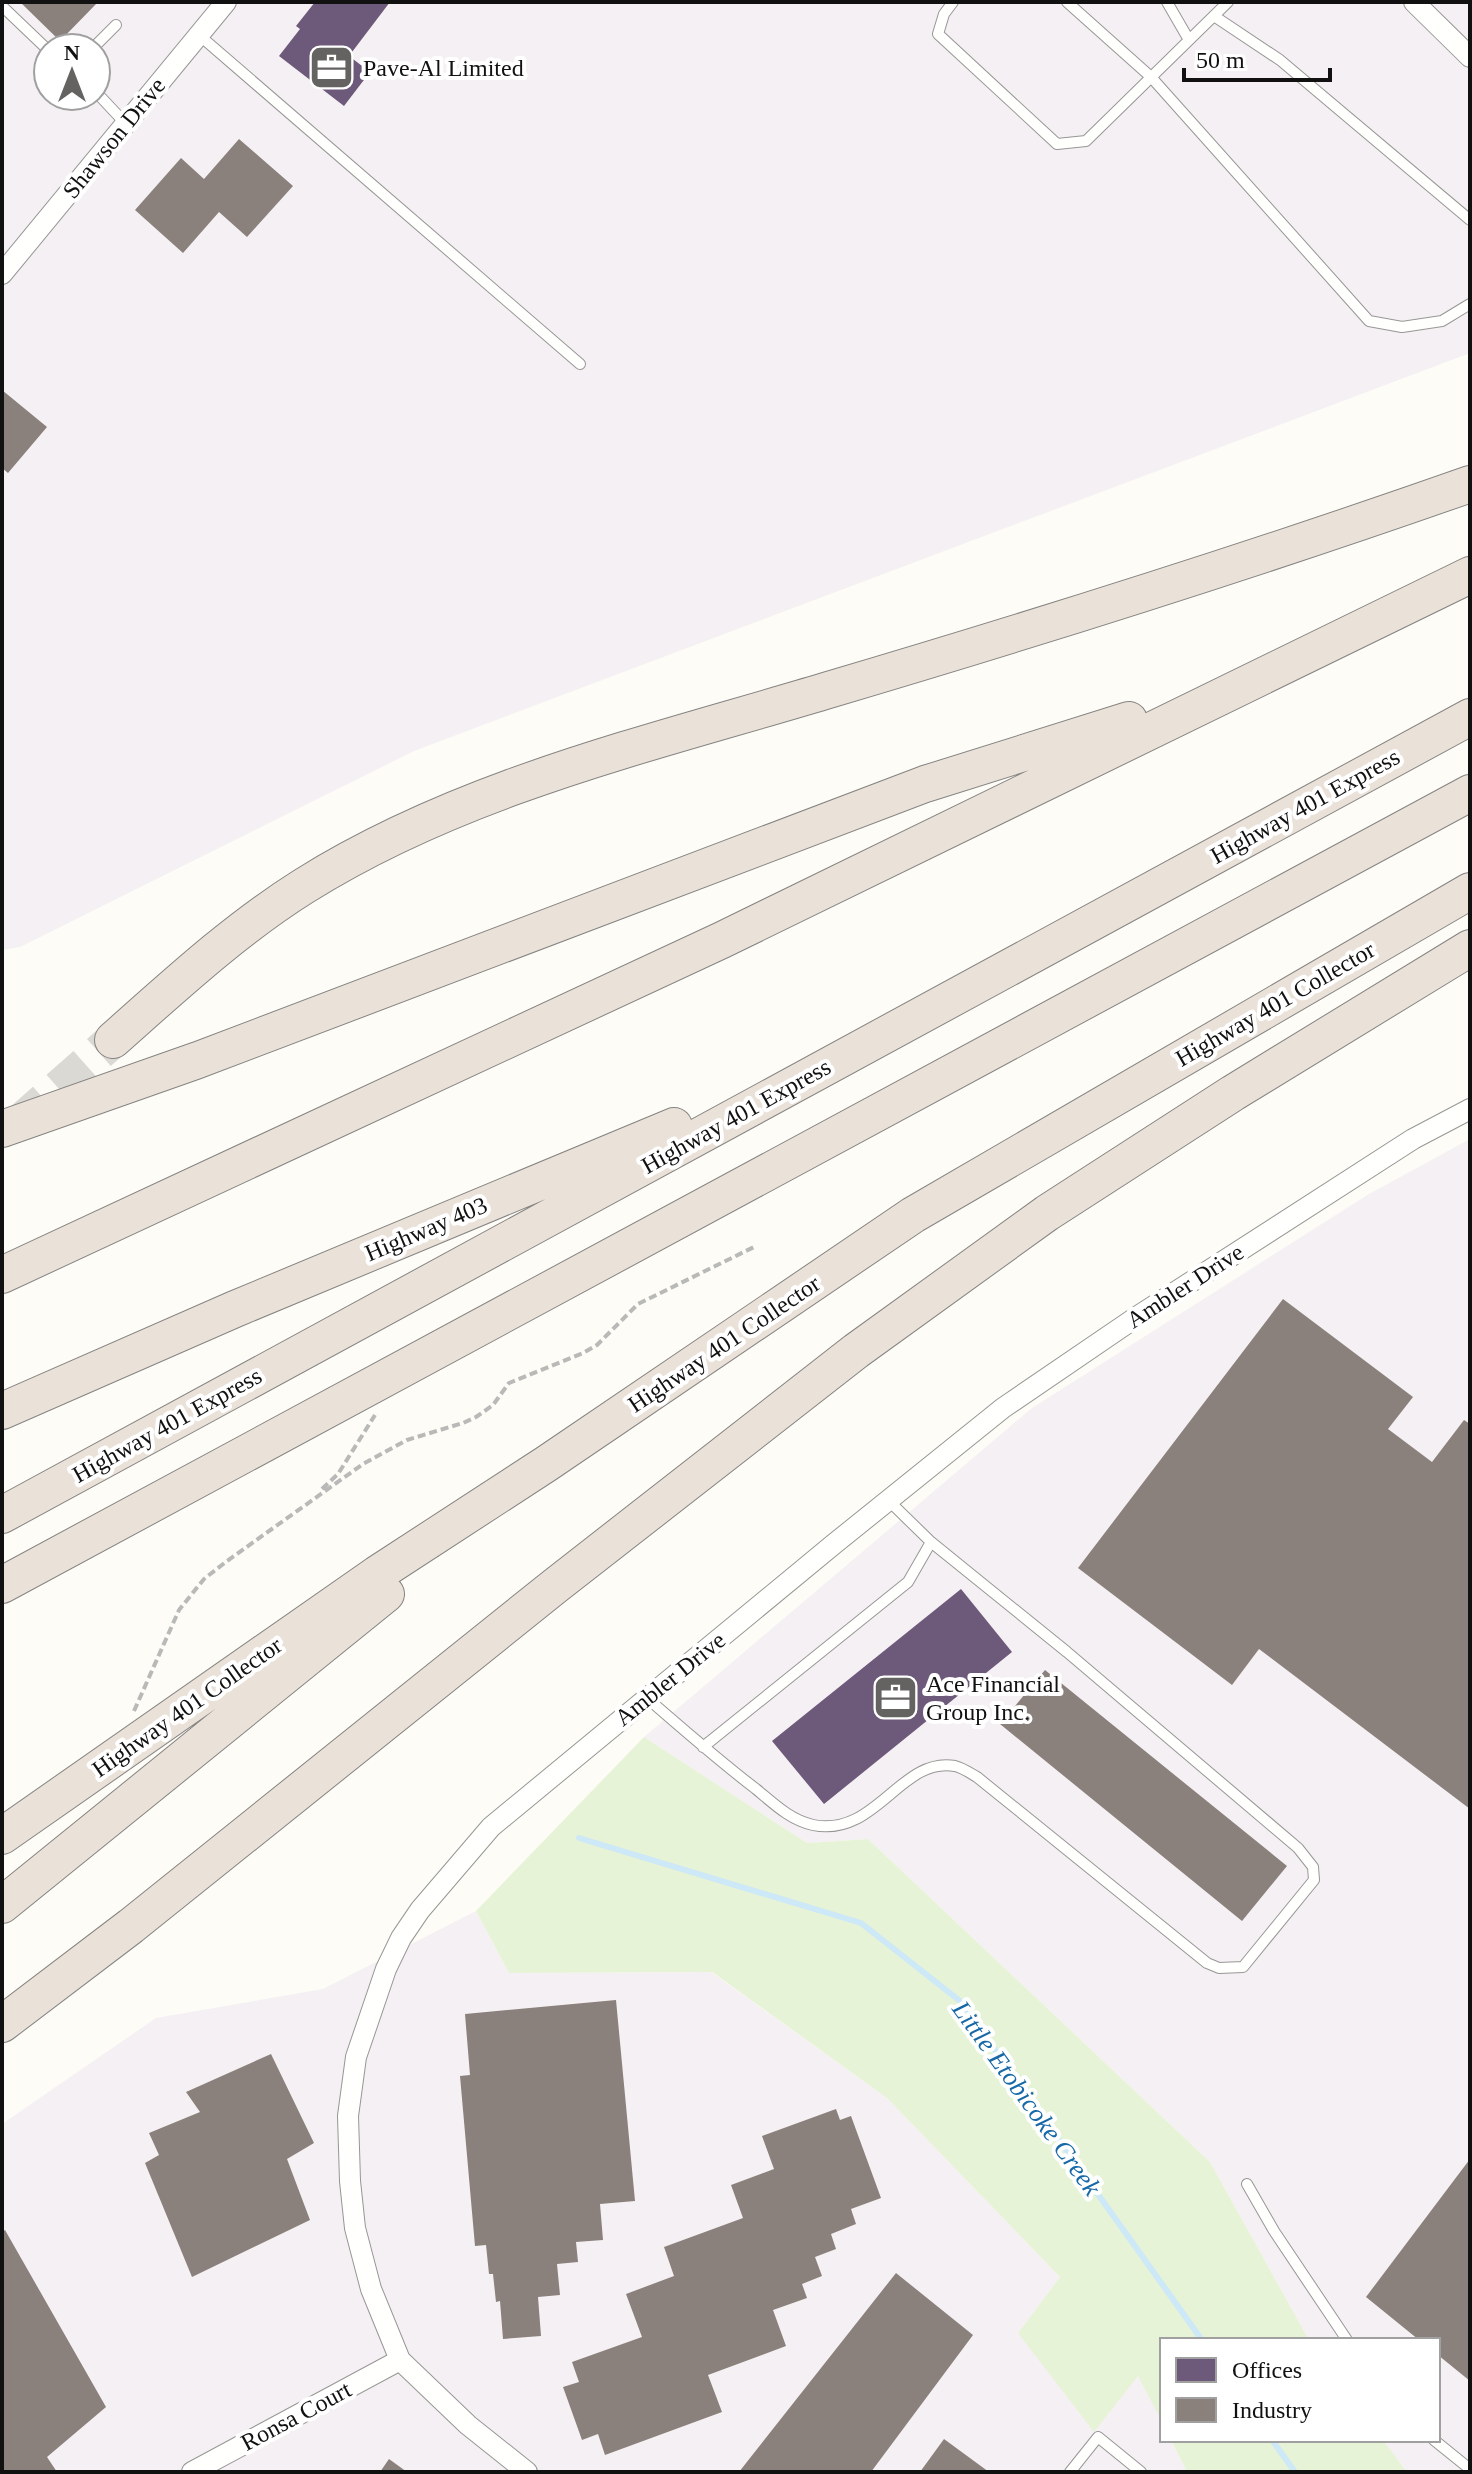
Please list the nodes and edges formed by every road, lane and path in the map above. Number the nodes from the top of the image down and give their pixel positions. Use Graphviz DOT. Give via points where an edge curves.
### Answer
graph roads {
  1 [pos="226,2"];
  2 [pos="953,2"];
  3 [pos="1067,2"];
  4 [pos="1167,2"];
  5 [pos="1228,2"];
  6 [pos="1414,2"];
  7 [pos="2,6"];
  8 [pos="1214,16"];
  9 [pos="116,25"];
  10 [pos="109,32"];
  11 [pos="32,35"];
  12 [pos="199,35"];
  13 [pos="1189,40"];
  14 [pos="1470,57"];
  15 [pos="1151,77"];
  16 [pos="112,109"];
  17 [pos="126,124"];
  18 [pos="1470,220"];
  19 [pos="2,274"];
  20 [pos="1470,304"];
  21 [pos="580,364"];
  22 [pos="1470,484"];
  23 [pos="1470,575"];
  24 [pos="1241,685"];
  25 [pos="1470,717"];
  26 [pos="1470,793"];
  27 [pos="1470,891"];
  28 [pos="1470,948"];
  29 [pos="113,1040"];
  30 [pos="853,1052"];
  31 [pos="1470,1109"];
  32 [pos="2,1129"];
  33 [pos="754,1247"];
  34 [pos="2,1275"];
  35 [pos="381,1405"];
  36 [pos="2,1411"];
  37 [pos="546,1464"];
  38 [pos="315,1497"];
  39 [pos="888,1500"];
  40 [pos="2,1515"];
  41 [pos="116,1523"];
  42 [pos="931,1542"];
  43 [pos="2,1585"];
  44 [pos="2,1595"];
  45 [pos="647,1698"];
  46 [pos="131,1719"];
  47 [pos="703,1747"];
  48 [pos="2,1836"];
  49 [pos="2,1905"];
  50 [pos="2,2024"];
  51 [pos="1247,2184"];
  52 [pos="1346,2338"];
  53 [pos="400,2360"];
  54 [pos="1436,2442"];
  55 [pos="1470,2469"];
  56 [pos="192,2472"];
  57 [pos="527,2472"];
  58 [pos="1070,2472"];
  59 [pos="1141,2472"];
  1 -- 12 [label="street, Shawson Drive"];
  2 -- 15 [label="lane" via="938,34 1057,144 1086,141"];
  3 -- 15 [label="lane"];
  4 -- 13 [label="lane"];
  5 -- 8 [label="lane"];
  6 -- 14 [label="street"];
  7 -- 11 [label="lane"];
  8 -- 13 [label="lane"];
  8 -- 18 [label="lane" via="1280,60"];
  9 -- 10 [label="lane"];
  12 -- 17 [label="street, Shawson Drive"];
  12 -- 21 [label="lane"];
  13 -- 15 [label="lane"];
  15 -- 20 [label="lane" via="1369,321 1402,327 1442,321"];
  16 -- 17 [label="lane"];
  17 -- 19 [label="street, Shawson Drive"];
  22 -- 29 [label="highway" via="1327,535 484,797 305,885 226,940"];
  23 -- 24 [label="highway"];
  24 -- 32 [label="highway" via="925,784"];
  24 -- 34 [label="highway" via="722,940"];
  25 -- 30 [label="highway, Highway 401 Express"];
  26 -- 41 [label="highway"];
  27 -- 37 [label="highway, Highway 401 Collector" via="913,1215"];
  28 -- 50 [label="highway" via="1047,1213 856,1351"];
  30 -- 36 [label="highway, Highway 403"];
  30 -- 40 [label="highway, Highway 401 Express"];
  31 -- 39 [label="street, Ambler Drive" via="1413,1139 1118,1329 1003,1408"];
  33 -- 38 [label="path" via="638,1304 597,1345 509,1383 476,1417 407,1440"];
  35 -- 38 [label="path" via="338,1474"];
  37 -- 48 [label="highway, Highway 401 Collector" via="377,1574"];
  37 -- 49 [label="highway"];
  38 -- 46 [label="path" via="189,1594"];
  39 -- 42 [label="lane"];
  39 -- 45 [label="street, Ambler Drive"];
  41 -- 43 [label="highway"];
  41 -- 44 [label="highway"];
  42 -- 47 [label="lane" via="908,1582"];
  42 -- 47 [label="lane" via="1298,1848 1313,1867 1314,1880 1243,1967 1207,1963 977,1777 957,1767 926,1770 854,1821 817,1826 787,1814"];
  45 -- 47 [label="lane"];
  45 -- 53 [label="street, Ambler Drive" via="491,1827 447,1875 401,1938 368,2017 348,2116 350,2181 355,2228 371,2289"];
  51 -- 52 [label="lane"];
  53 -- 56 [label="street, Ronsa Court"];
  53 -- 57 [label="street, Ambler Drive"];
  54 -- 55 [label="lane"];
  58 -- 59 [label="lane" via="1098,2437"];
}
